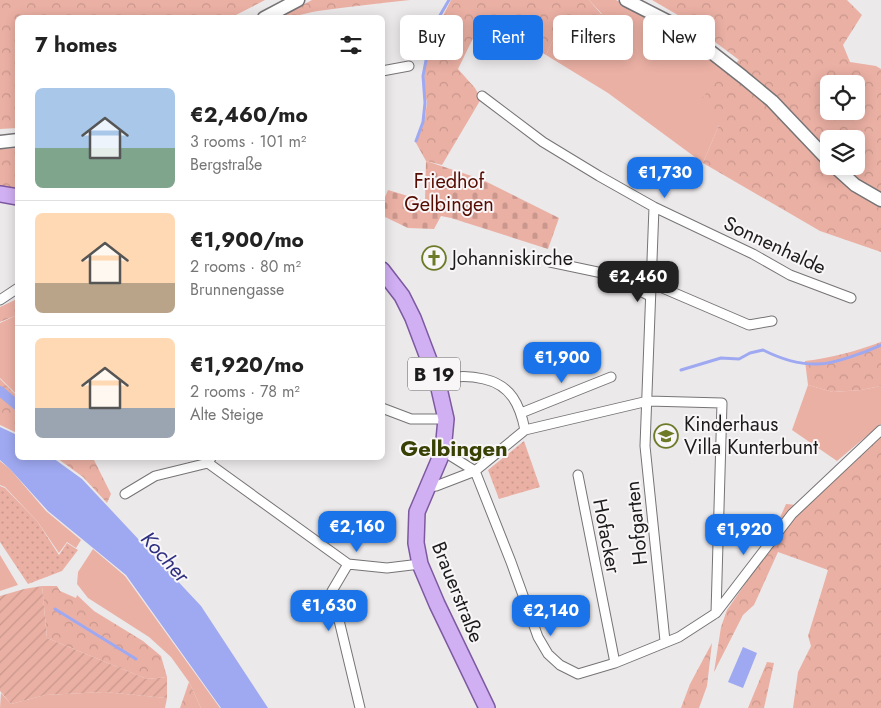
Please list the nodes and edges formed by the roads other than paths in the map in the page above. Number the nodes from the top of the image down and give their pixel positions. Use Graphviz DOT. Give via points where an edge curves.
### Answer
graph roads {
  1 [pos="298,0"];
  2 [pos="626,0"];
  3 [pos="270,15"];
  4 [pos="409,66"];
  5 [pos="385,70"];
  6 [pos="482,96"];
  7 [pos="15,140"];
  8 [pos="0,142"];
  9 [pos="820,152"];
  10 [pos="844,175"];
  11 [pos="0,194"];
  12 [pos="15,196"];
  13 [pos="881,200"];
  14 [pos="654,207"];
  15 [pos="550,262"];
  16 [pos="385,274"];
  17 [pos="651,283"];
  18 [pos="15,290"];
  19 [pos="650,296"];
  20 [pos="851,298"];
  21 [pos="0,300"];
  22 [pos="772,321"];
  23 [pos="611,377"];
  24 [pos="438,384"];
  25 [pos="648,401"];
  26 [pos="385,409"];
  27 [pos="522,413"];
  28 [pos="446,419"];
  29 [pos="525,430"];
  30 [pos="881,430"];
  31 [pos="443,451"];
  32 [pos="210,460"];
  33 [pos="475,471"];
  34 [pos="578,475"];
  35 [pos="427,487"];
  36 [pos="125,494"];
  37 [pos="348,564"];
  38 [pos="420,564"];
  39 [pos="716,612"];
  40 [pos="665,641"];
  41 [pos="615,663"];
  42 [pos="360,708"];
  43 [pos="487,708"];
  1 -- 3 [label="main road"];
  2 -- 9 [label="main road" via="671,23 736,71 772,101"];
  4 -- 5 [label="street"];
  6 -- 14 [label="street, Sonnenhalde" via="543,142"];
  7 -- 8 [label="main road"];
  10 -- 13 [label="main road"];
  11 -- 12 [label="main road"];
  14 -- 17 [label="street, Hofgarten"];
  14 -- 20 [label="street, Sonnenhalde" via="790,275"];
  15 -- 19 [label="street" via="607,274"];
  16 -- 24 [label="main road, B 19" via="402,296"];
  17 -- 19 [label="street, Hofgarten"];
  17 -- 22 [label="street" via="750,325"];
  18 -- 21 [label="street"];
  19 -- 25 [label="street, Hofgarten"];
  23 -- 27 [label="street"];
  24 -- 27 [label="street" via="456,377 474,377 499,384 510,393"];
  24 -- 28 [label="main road, B 19"];
  25 -- 29 [label="street"];
  25 -- 39 [label="street" via="722,403"];
  25 -- 40 [label="street, Hofgarten" via="645,446"];
  26 -- 28 [label="street" via="411,419"];
  27 -- 29 [label="street"];
  28 -- 31 [label="main road, B 19"];
  29 -- 33 [label="street"];
  30 -- 39 [label="street" via="792,514"];
  31 -- 33 [label="street"];
  31 -- 35 [label="main road, B 19"];
  32 -- 36 [label="street" via="155,476"];
  32 -- 37 [label="street"];
  33 -- 35 [label="street"];
  33 -- 41 [label="street" via="538,637 548,654 578,674"];
  34 -- 41 [label="street, Hofacker"];
  35 -- 38 [label="main road, Brauerstraße / B 19" via="416,519"];
  37 -- 38 [label="street" via="404,568"];
  37 -- 42 [label="street" via="332,592"];
  38 -- 43 [label="main road, Brauerstraße / B 19"];
  39 -- 40 [label="street" via="679,636"];
  40 -- 41 [label="street"];
}
